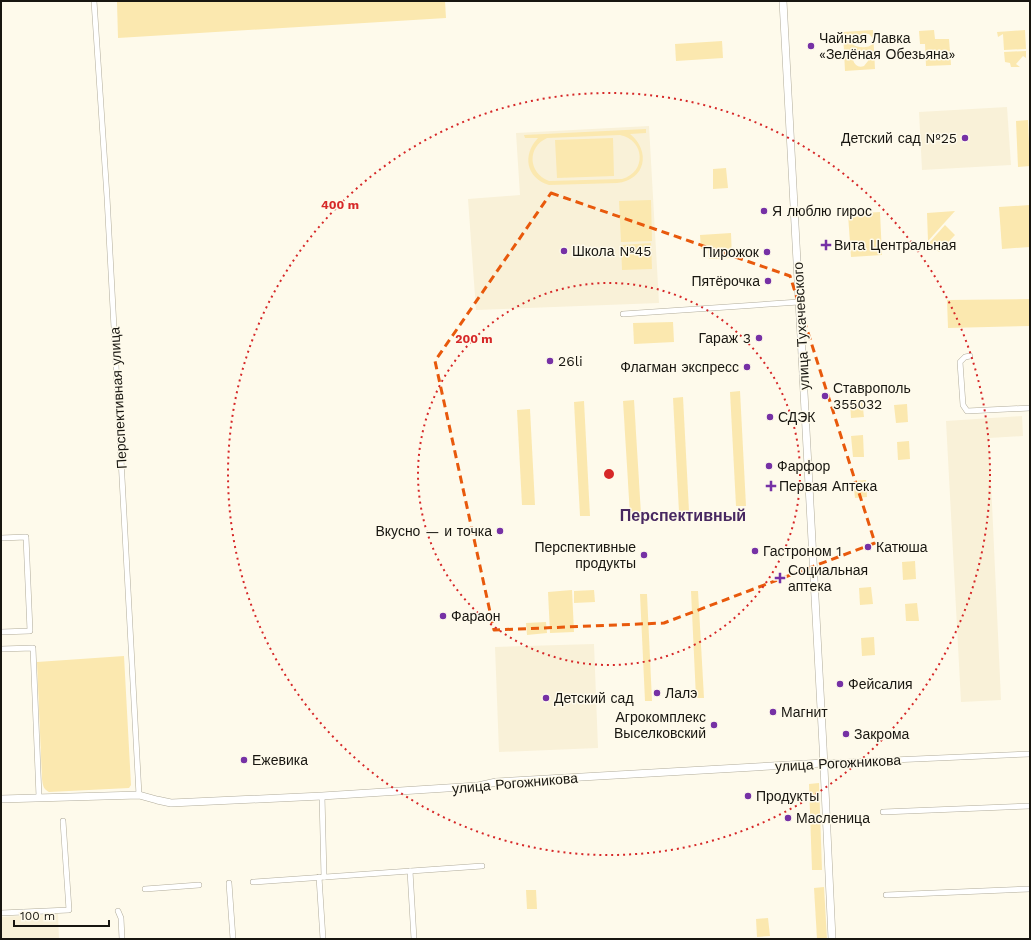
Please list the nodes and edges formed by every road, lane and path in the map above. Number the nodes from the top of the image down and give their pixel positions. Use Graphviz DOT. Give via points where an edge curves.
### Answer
graph roads {
  1 [pos="94,1"];
  2 [pos="783,1"];
  3 [pos="799,302"];
  4 [pos="623,314"];
  5 [pos="970,356"];
  6 [pos="1030,408"];
  7 [pos="1,538"];
  8 [pos="1,632"];
  9 [pos="1,649"];
  10 [pos="1030,754"];
  11 [pos="824,763"];
  12 [pos="139,795"];
  13 [pos="322,796"];
  14 [pos="40,798"];
  15 [pos="1,799"];
  16 [pos="1030,806"];
  17 [pos="883,812"];
  18 [pos="63,822"];
  19 [pos="482,866"];
  20 [pos="410,871"];
  21 [pos="322,877"];
  22 [pos="253,882"];
  23 [pos="229,883"];
  24 [pos="199,885"];
  25 [pos="145,889"];
  26 [pos="1030,889"];
  27 [pos="886,895"];
  28 [pos="118,910"];
  29 [pos="1,913"];
  30 [pos="122,939"];
  31 [pos="233,939"];
  32 [pos="323,939"];
  33 [pos="414,939"];
  34 [pos="832,939"];
  1 -- 12 [label="street, Перспективная улица"];
  2 -- 3 [label="main road, улица Тухачевского"];
  3 -- 4 [label="street"];
  3 -- 11 [label="main road, улица Тухачевского"];
  5 -- 6 [label="street" via="960,362 963,405 967,411"];
  7 -- 8 [label="street" via="26,537 30,631"];
  9 -- 14 [label="street" via="33,648"];
  10 -- 11 [label="street, улица Рогожникова"];
  11 -- 13 [label="main road, улица Рогожникова" via="496,782 478,786"];
  11 -- 34 [label="main road, улица Тухачевского"];
  12 -- 13 [label="main road, улица Рогожникова" via="171,802"];
  12 -- 14 [label="main road, улица Рогожникова"];
  13 -- 21 [label="street"];
  14 -- 15 [label="main road, улица Рогожникова"];
  16 -- 17 [label="street"];
  18 -- 29 [label="street" via="69,910"];
  19 -- 20 [label="street"];
  20 -- 21 [label="street"];
  20 -- 33 [label="street"];
  21 -- 22 [label="street"];
  21 -- 32 [label="street"];
  23 -- 31 [label="street"];
  24 -- 25 [label="street"];
  26 -- 27 [label="street"];
  28 -- 30 [label="street"];
}
